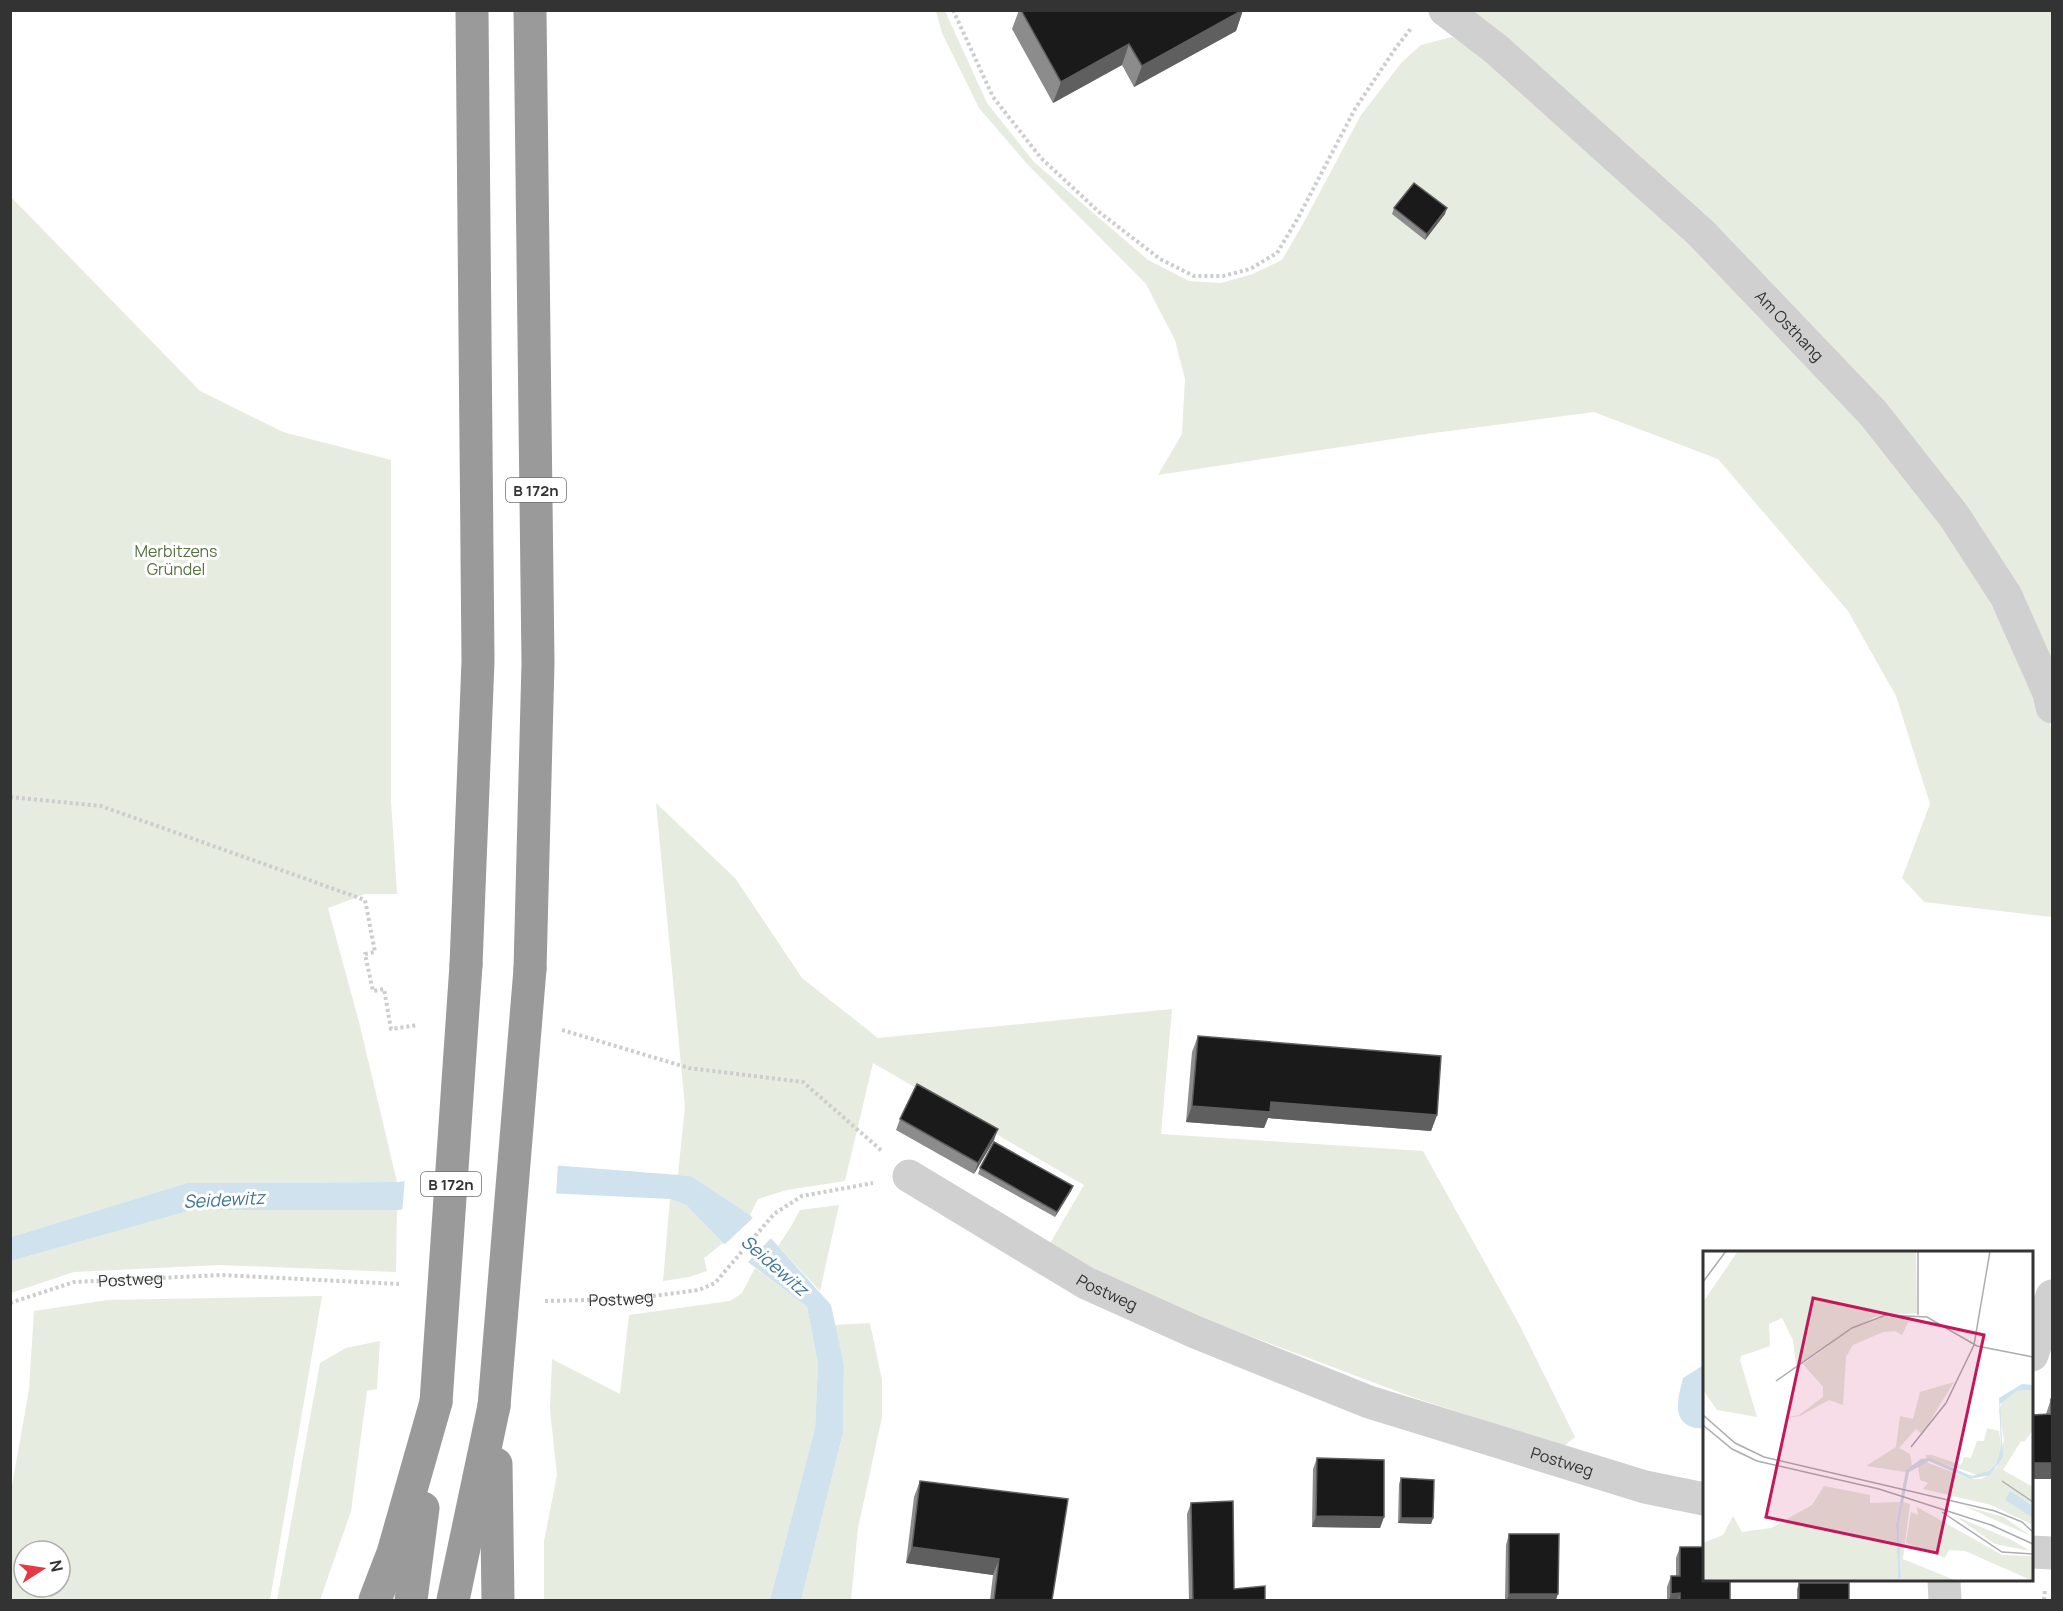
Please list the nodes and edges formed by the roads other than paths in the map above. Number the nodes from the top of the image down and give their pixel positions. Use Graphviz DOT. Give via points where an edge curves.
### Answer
graph roads {
  1 [pos="472,10"];
  2 [pos="530,10"];
  3 [pos="1445,10"];
  4 [pos="2052,707"];
  5 [pos="909,1176"];
  6 [pos="2052,1296"];
  7 [pos="2033,1349"];
  8 [pos="436,1402"];
  9 [pos="494,1406"];
  10 [pos="1703,1498"];
  11 [pos="2033,1552"];
  12 [pos="2052,1553"];
  13 [pos="1944,1581"];
  14 [pos="375,1600"];
  15 [pos="411,1600"];
  16 [pos="453,1600"];
  17 [pos="498,1600"];
  18 [pos="1945,1600"];
  1 -- 8 [label="highway, B 172n, bridge" via="478,661 466,965"];
  2 -- 9 [label="highway, B 172n, bridge" via="538,663 530,969"];
  3 -- 4 [label="street, Am Osthang" via="1496,49 1701,233 1873,413 1953,516 2006,596"];
  5 -- 10 [label="street, Postweg" via="1086,1282 1205,1336 1369,1402 1645,1487"];
  6 -- 7 [label="street"];
  8 -- 14 [label="highway" via="393,1553"];
  8 -- 15 [label="highway, B 172n"];
  9 -- 16 [label="highway, B 172n"];
  9 -- 17 [label="highway, B 172n"];
  11 -- 12 [label="street"];
  13 -- 18 [label="street"];
}
